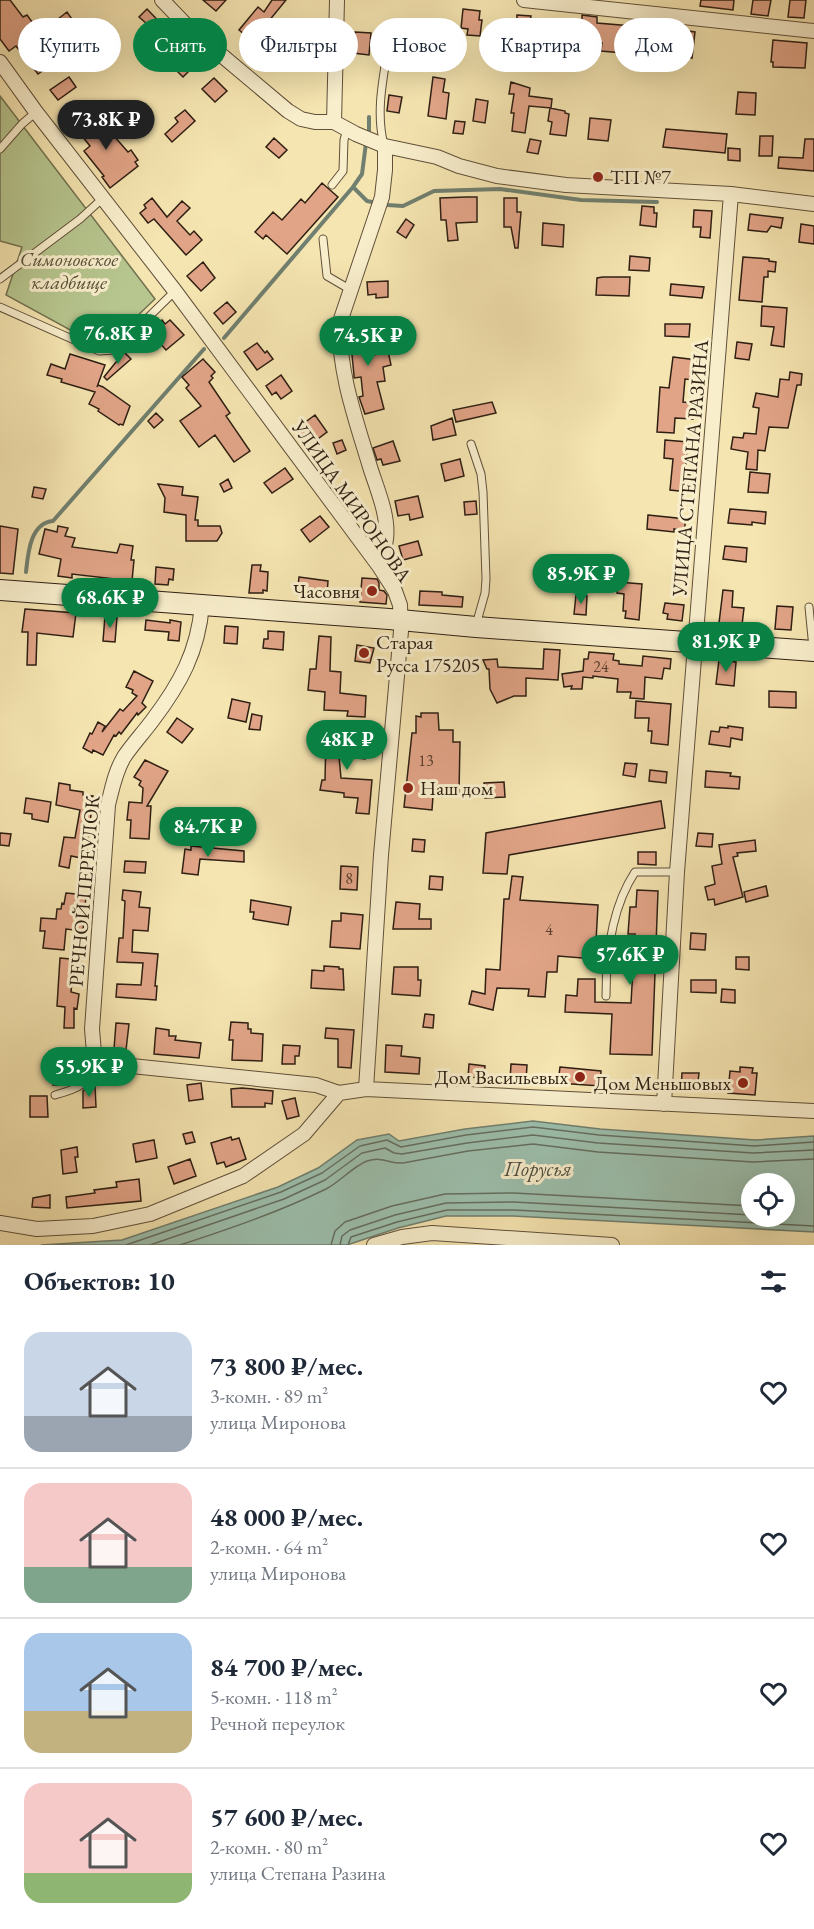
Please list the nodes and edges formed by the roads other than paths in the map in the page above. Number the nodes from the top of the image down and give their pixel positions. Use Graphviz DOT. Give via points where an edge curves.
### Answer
graph roads {
  1 [pos="162,0"];
  2 [pos="337,0"];
  3 [pos="524,0"];
  4 [pos="814,31"];
  5 [pos="0,62"];
  6 [pos="384,72"];
  7 [pos="36,112"];
  8 [pos="334,122"];
  9 [pos="347,129"];
  10 [pos="385,146"];
  11 [pos="0,149"];
  12 [pos="332,185"];
  13 [pos="731,194"];
  14 [pos="103,198"];
  15 [pos="814,204"];
  16 [pos="322,239"];
  17 [pos="0,279"];
  18 [pos="351,290"];
  19 [pos="175,291"];
  20 [pos="0,307"];
  21 [pos="471,444"];
  22 [pos="379,566"];
  23 [pos="0,590"];
  24 [pos="202,605"];
  25 [pos="809,607"];
  26 [pos="401,620"];
  27 [pos="476,627"];
  28 [pos="695,642"];
  29 [pos="813,651"];
  30 [pos="676,872"];
  31 [pos="606,996"];
  32 [pos="98,1060"];
  33 [pos="366,1089"];
  34 [pos="339,1093"];
  35 [pos="55,1095"];
  36 [pos="664,1104"];
  37 [pos="814,1111"];
  38 [pos="0,1223"];
  39 [pos="374,1245"];
  40 [pos="612,1245"];
  1 -- 8 [label="street" via="188,27 288,111 301,119"];
  2 -- 8 [label="street"];
  3 -- 4 [label="street"];
  5 -- 7 [label="street, УЛИЦА МИРОНОВА"];
  6 -- 10 [label="lane" via="380,128"];
  7 -- 11 [label="lane"];
  7 -- 14 [label="street, УЛИЦА МИРОНОВА"];
  8 -- 9 [label="street"];
  9 -- 10 [label="street"];
  9 -- 12 [label="lane" via="343,171"];
  10 -- 13 [label="street" via="497,176 566,185"];
  10 -- 18 [label="street" via="382,197"];
  13 -- 15 [label="street"];
  13 -- 28 [label="street, УЛИЦА СТЕПАНА РАЗИНА"];
  14 -- 17 [label="lane"];
  14 -- 19 [label="street, УЛИЦА МИРОНОВА"];
  16 -- 18 [label="lane" via="327,276"];
  18 -- 22 [label="street" via="339,337 353,411 384,520 386,538"];
  19 -- 20 [label="lane" via="115,350 99,351"];
  19 -- 22 [label="street, УЛИЦА МИРОНОВА"];
  21 -- 27 [label="lane" via="481,474 486,579"];
  22 -- 26 [label="street, УЛИЦА МИРОНОВА" via="395,591"];
  23 -- 24 [label="street"];
  24 -- 26 [label="street"];
  24 -- 32 [label="street, РЕЧНОЙ ПЕРЕУЛОК" via="198,639 185,674 124,758 108,805 92,1029"];
  25 -- 29 [label="lane"];
  26 -- 27 [label="street"];
  26 -- 33 [label="street, УЛИЦА МИРОНОВА"];
  27 -- 28 [label="street"];
  28 -- 29 [label="street"];
  28 -- 30 [label="street, УЛИЦА СТЕПАНА РАЗИНА"];
  30 -- 31 [label="lane" via="635,872 628,883 611,940"];
  30 -- 36 [label="street, УЛИЦА СТЕПАНА РАЗИНА"];
  32 -- 34 [label="street" via="316,1085"];
  32 -- 35 [label="lane" via="78,1089"];
  33 -- 34 [label="street"];
  33 -- 36 [label="street"];
  34 -- 38 [label="street" via="304,1134 243,1176 150,1214 93,1226 37,1229"];
  36 -- 37 [label="street"];
  39 -- 40 [label="street" via="432,1233"];
}
